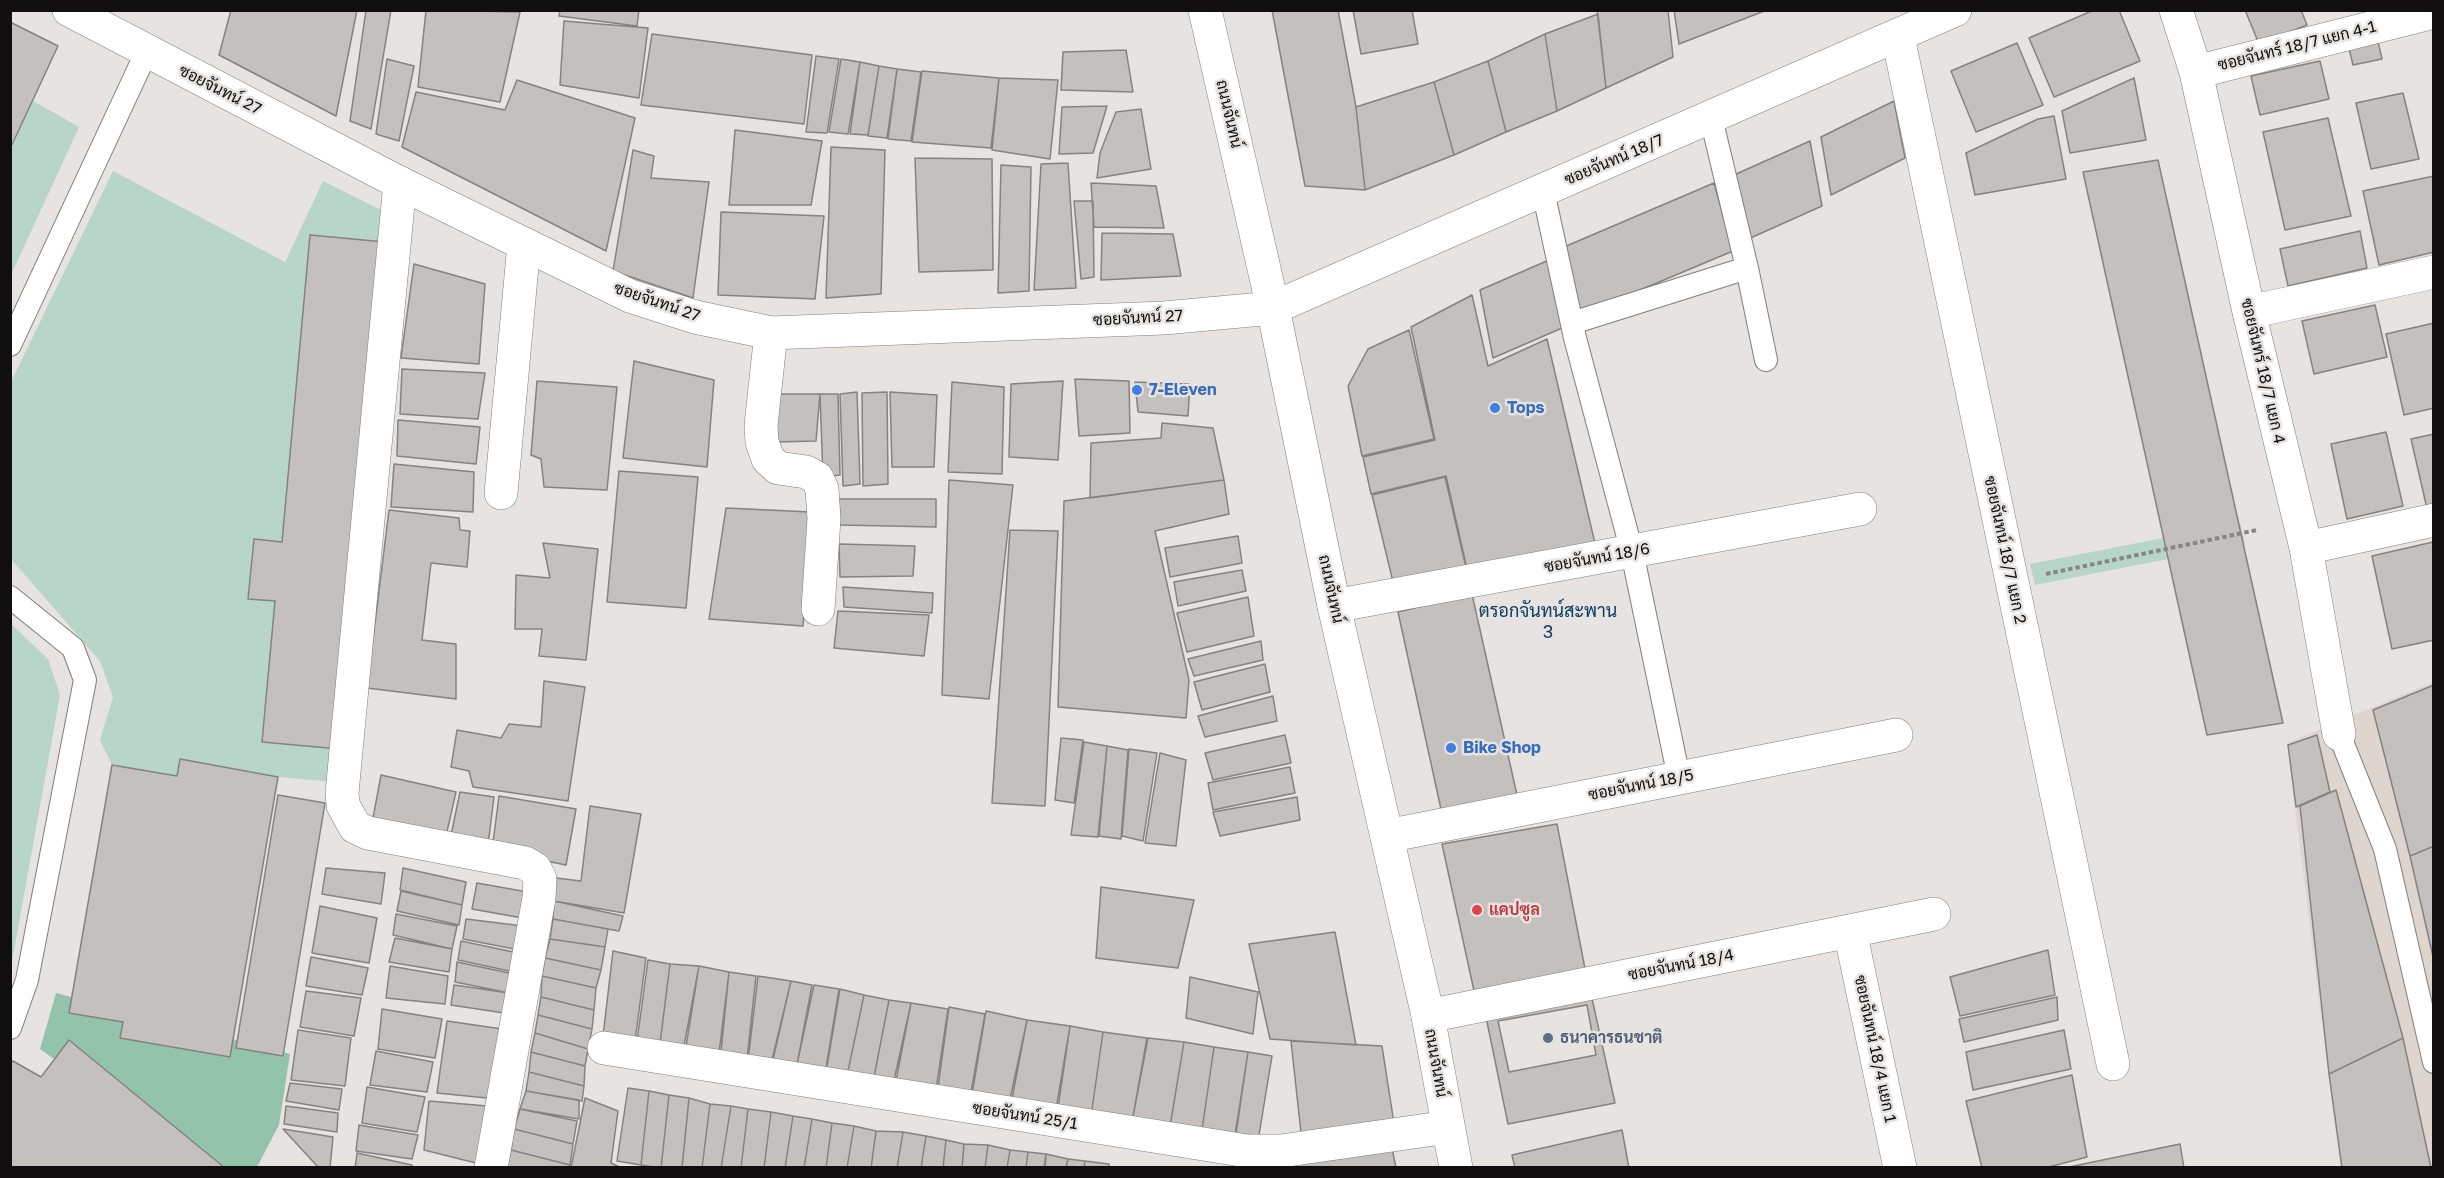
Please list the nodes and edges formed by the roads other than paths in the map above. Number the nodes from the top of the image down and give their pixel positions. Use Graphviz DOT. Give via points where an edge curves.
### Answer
graph roads {
  1 [pos="69,10"];
  2 [pos="1205,10"];
  3 [pos="1955,10"];
  4 [pos="2176,10"];
  5 [pos="2433,12"];
  6 [pos="1898,37"];
  7 [pos="147,51"];
  8 [pos="2196,72"];
  9 [pos="1711,118"];
  10 [pos="400,183"];
  11 [pos="1543,191"];
  12 [pos="524,244"];
  13 [pos="1747,268"];
  14 [pos="2433,272"];
  15 [pos="1273,308"];
  16 [pos="2249,312"];
  17 [pos="1572,323"];
  18 [pos="771,333"];
  19 [pos="10,345"];
  20 [pos="1766,360"];
  21 [pos="501,493"];
  22 [pos="1860,509"];
  23 [pos="2433,520"];
  24 [pos="2306,548"];
  25 [pos="1632,552"];
  26 [pos="10,597"];
  27 [pos="1334,606"];
  28 [pos="818,609"];
  29 [pos="2338,734"];
  30 [pos="1896,735"];
  31 [pos="1679,778"];
  32 [pos="1387,836"];
  33 [pos="1934,914"];
  34 [pos="1850,931"];
  35 [pos="1428,1016"];
  36 [pos="10,1028"];
  37 [pos="604,1048"];
  38 [pos="2433,1062"];
  39 [pos="2113,1064"];
  40 [pos="1448,1126"];
  41 [pos="491,1167"];
  42 [pos="1456,1167"];
  43 [pos="1899,1167"];
  1 -- 7 [label="street, ซอยจันทน์ 27"];
  2 -- 15 [label="street, ถนนจันทน์"];
  3 -- 6 [label="street, ซอยจันทน์ 18/7"];
  4 -- 8 [label="street, ซอยจันทร์ 18/7 แยก 4"];
  5 -- 8 [label="street, ซอยจันทร์ 18/7 แยก 4-1"];
  6 -- 9 [label="street, ซอยจันทน์ 18/7"];
  6 -- 39 [label="street, ซอยจันทน์ 18/7 แยก 2"];
  7 -- 10 [label="street, ซอยจันทน์ 27"];
  7 -- 19 [label="lane"];
  8 -- 16 [label="street, ซอยจันทร์ 18/7 แยก 4"];
  9 -- 11 [label="street, ซอยจันทน์ 18/7"];
  9 -- 13 [label="lane"];
  10 -- 12 [label="street, ซอยจันทน์ 27"];
  10 -- 41 [label="street" via="342,793 347,816 355,827 368,833 525,863 535,868 540,879"];
  11 -- 15 [label="street, ซอยจันทน์ 18/7"];
  11 -- 17 [label="lane"];
  12 -- 18 [label="street, ซอยจันทน์ 27" via="630,296 695,317"];
  12 -- 21 [label="street"];
  13 -- 17 [label="lane"];
  13 -- 20 [label="lane"];
  14 -- 16 [label="street"];
  15 -- 18 [label="street, ซอยจันทน์ 27" via="1164,318"];
  15 -- 27 [label="street, ถนนจันทน์"];
  16 -- 24 [label="street, ซอยจันทร์ 18/7 แยก 4"];
  17 -- 25 [label="lane"];
  18 -- 28 [label="street" via="762,442 768,459 778,468 806,472 817,478 822,489"];
  22 -- 25 [label="street, ซอยจันทน์ 18/6"];
  23 -- 24 [label="street"];
  24 -- 29 [label="street, ซอยจันทร์ 18/7 แยก 4"];
  25 -- 27 [label="street, ซอยจันทน์ 18/6"];
  25 -- 31 [label="lane"];
  26 -- 36 [label="lane" via="73,648 85,680 27,980"];
  27 -- 32 [label="street, ถนนจันทน์"];
  29 -- 38 [label="lane" via="2385,849"];
  30 -- 31 [label="street, ซอยจันทน์ 18/5"];
  31 -- 32 [label="street, ซอยจันทน์ 18/5"];
  32 -- 35 [label="street, ถนนจันทน์"];
  33 -- 34 [label="street, ซอยจันทน์ 18/4"];
  34 -- 35 [label="street, ซอยจันทน์ 18/4"];
  34 -- 43 [label="street, ซอยจันทน์ 18/4 แยก 1"];
  35 -- 40 [label="street, ถนนจันทน์"];
  37 -- 40 [label="street, ซอยจันทน์ 25/1" via="1247,1151 1281,1151"];
  40 -- 42 [label="street, ถนนจันทน์"];
}
